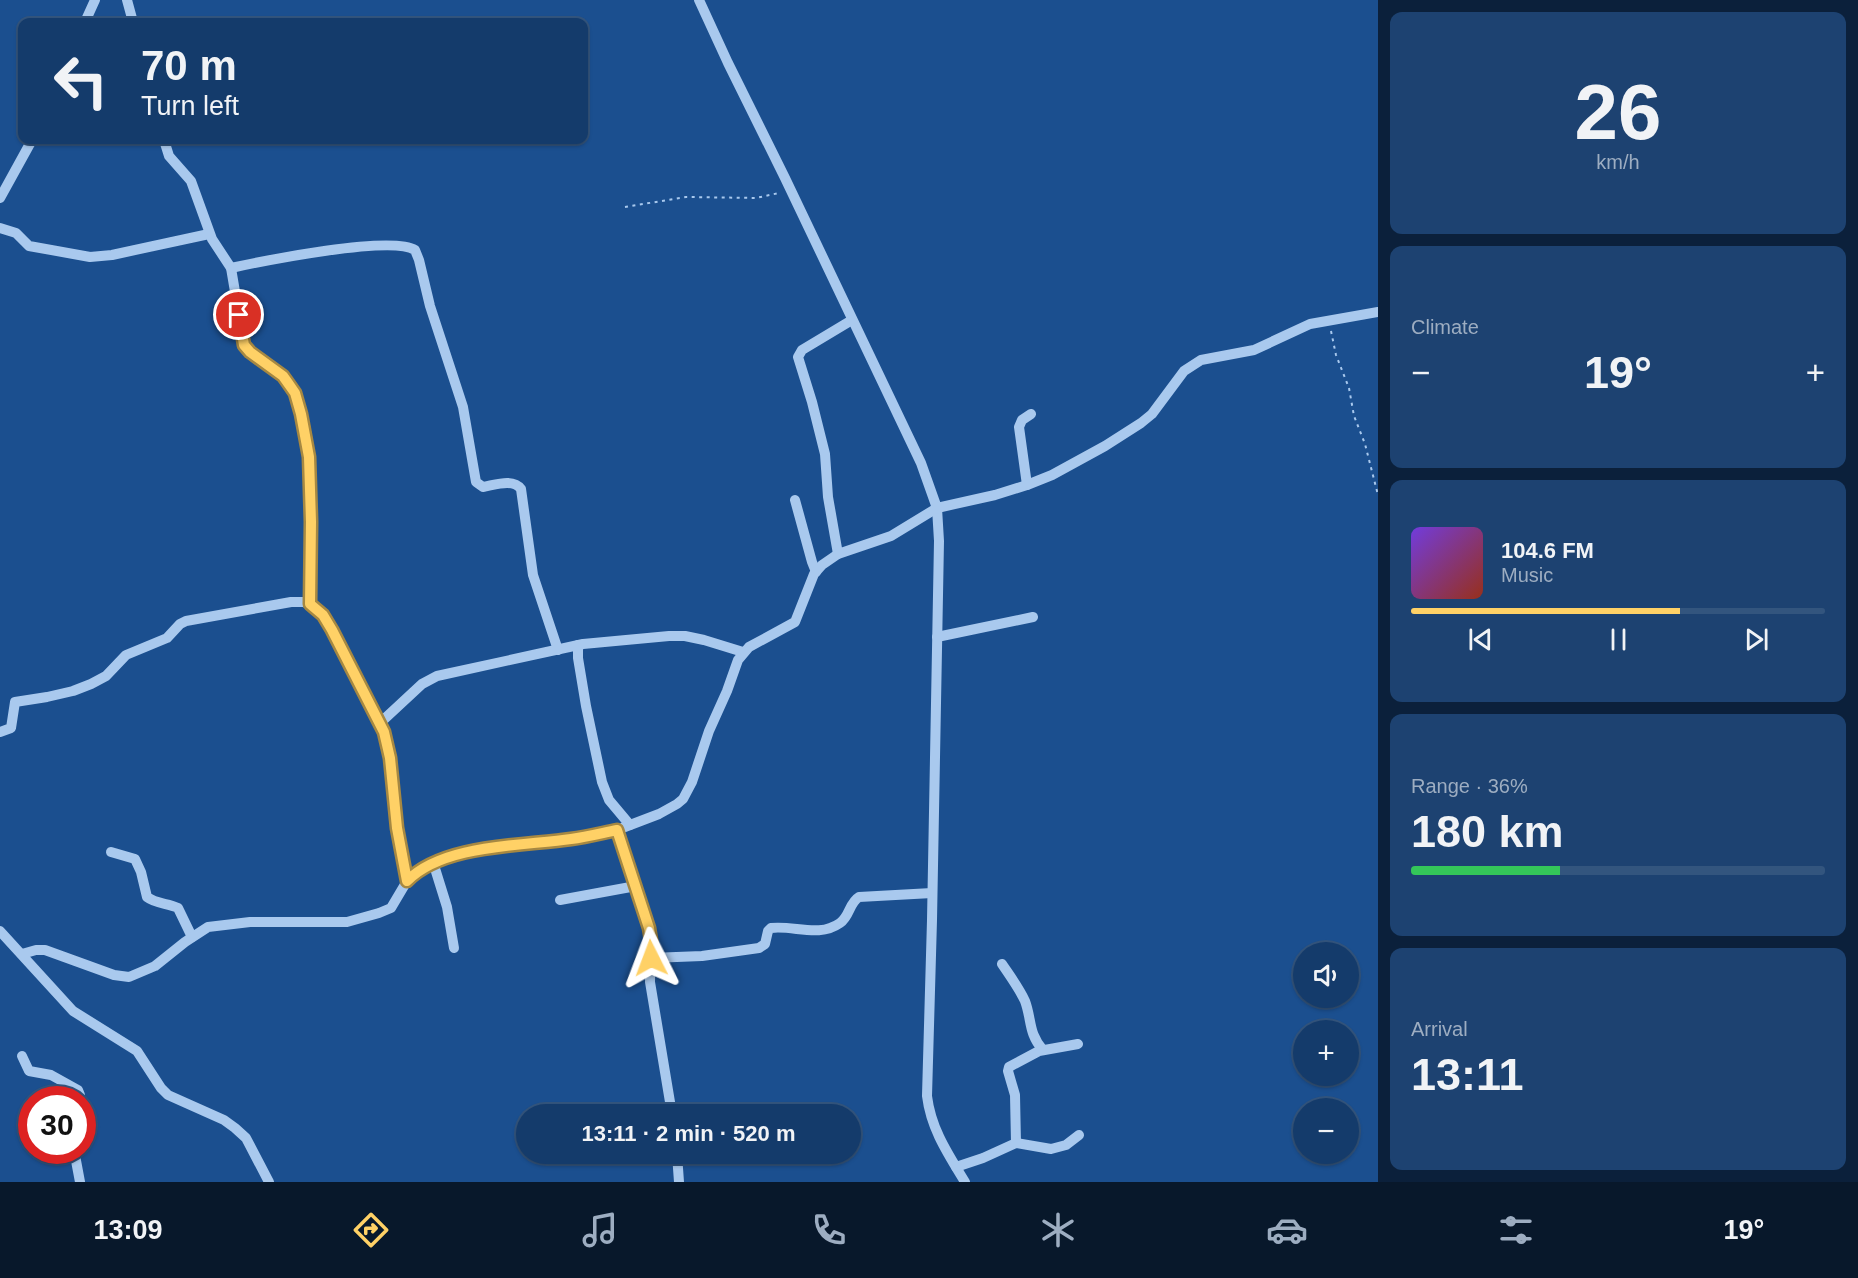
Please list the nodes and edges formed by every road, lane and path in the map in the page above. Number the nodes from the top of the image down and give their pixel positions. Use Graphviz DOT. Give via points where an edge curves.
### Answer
graph roads {
  1 [pos="95,0"];
  2 [pos="127,0"];
  3 [pos="699,0"];
  4 [pos="87,18"];
  5 [pos="132,18"];
  6 [pos="30,144"];
  7 [pos="166,144"];
  8 [pos="790,189"];
  9 [pos="0,198"];
  10 [pos="625,207"];
  11 [pos="0,228"];
  12 [pos="209,234"];
  13 [pos="231,268"];
  14 [pos="1378,312"];
  15 [pos="852,320"];
  16 [pos="1330,320"];
  17 [pos="1031,414"];
  18 [pos="1027,485"];
  19 [pos="1378,495"];
  20 [pos="795,500"];
  21 [pos="937,507"];
  22 [pos="838,554"];
  23 [pos="816,572"];
  24 [pos="310,604"];
  25 [pos="1033,617"];
  26 [pos="937,637"];
  27 [pos="578,645"];
  28 [pos="558,650"];
  29 [pos="743,652"];
  30 [pos="380,723"];
  31 [pos="0,732"];
  32 [pos="630,825"];
  33 [pos="617,830"];
  34 [pos="111,852"];
  35 [pos="433,862"];
  36 [pos="407,881"];
  37 [pos="636,886"];
  38 [pos="932,893"];
  39 [pos="560,900"];
  40 [pos="0,931"];
  41 [pos="192,937"];
  42 [pos="454,948"];
  43 [pos="22,954"];
  44 [pos="651,958"];
  45 [pos="1002,964"];
  46 [pos="1078,1044"];
  47 [pos="1043,1050"];
  48 [pos="22,1056"];
  49 [pos="70,1086"];
  50 [pos="670,1104"];
  51 [pos="1079,1135"];
  52 [pos="1016,1143"];
  53 [pos="77,1164"];
  54 [pos="677,1164"];
  55 [pos="956,1167"];
  56 [pos="80,1182"];
  57 [pos="269,1182"];
  58 [pos="679,1182"];
  59 [pos="965,1182"];
  1 -- 4 [label="street"];
  2 -- 5 [label="street"];
  3 -- 8 [label="street"];
  6 -- 9 [label="street"];
  7 -- 12 [label="street" via="194,187"];
  8 -- 10 [label="path" via="756,198 692,196"];
  8 -- 15 [label="street"];
  11 -- 12 [label="street" via="16,233 29,246 90,257"];
  12 -- 13 [label="street"];
  13 -- 24 [label="street" via="244,345 283,376 295,393 301,414 309,457"];
  13 -- 28 [label="street" via="358,248 406,246 415,250 461,398 476,483 483,487 519,484 533,574"];
  14 -- 16 [label="street"];
  15 -- 21 [label="street" via="927,477"];
  15 -- 22 [label="street" via="802,350 798,357 825,454"];
  16 -- 18 [label="street" via="1297,329 1254,350 1210,357 1193,364 1141,423 1106,446"];
  16 -- 19 [label="path" via="1336,355"];
  17 -- 18 [label="street" via="1019,426"];
  18 -- 21 [label="street"];
  20 -- 23 [label="street"];
  21 -- 22 [label="street" via="891,536"];
  21 -- 26 [label="street"];
  22 -- 23 [label="street"];
  23 -- 29 [label="street" via="795,622"];
  24 -- 30 [label="street" via="332,630"];
  24 -- 31 [label="street" via="291,602 186,621 167,638 126,655 91,684 15,702 11,728"];
  25 -- 26 [label="street"];
  26 -- 38 [label="street"];
  27 -- 28 [label="street"];
  27 -- 29 [label="street" via="677,636"];
  27 -- 32 [label="street" via="602,782 609,800"];
  28 -- 30 [label="street" via="437,676 422,684"];
  29 -- 32 [label="street" via="683,799 665,812"];
  30 -- 36 [label="street" via="390,758"];
  32 -- 33 [label="street"];
  33 -- 35 [label="street" via="570,840 486,849"];
  33 -- 37 [label="street"];
  34 -- 41 [label="street" via="135,859 147,897 178,908"];
  35 -- 36 [label="street"];
  35 -- 42 [label="street"];
  36 -- 41 [label="street" via="391,908 358,920 217,925"];
  37 -- 39 [label="street"];
  37 -- 44 [label="street" via="651,937"];
  38 -- 44 [label="street" via="859,897 845,919 833,927 771,928 759,948"];
  38 -- 55 [label="street" via="927,1096 933,1124"];
  40 -- 43 [label="street"];
  41 -- 43 [label="street" via="154,966 129,977 45,950"];
  43 -- 57 [label="street" via="73,1011 137,1051 168,1095 224,1120 246,1138"];
  44 -- 50 [label="street" via="650,982"];
  45 -- 47 [label="street" via="1026,1003 1032,1033"];
  46 -- 47 [label="street"];
  47 -- 52 [label="street" via="1008,1069 1015,1095"];
  48 -- 49 [label="street" via="28,1071"];
  51 -- 52 [label="street" via="1066,1145 1051,1149"];
  52 -- 55 [label="street"];
  53 -- 56 [label="street"];
  54 -- 58 [label="street"];
  55 -- 59 [label="street"];
}
